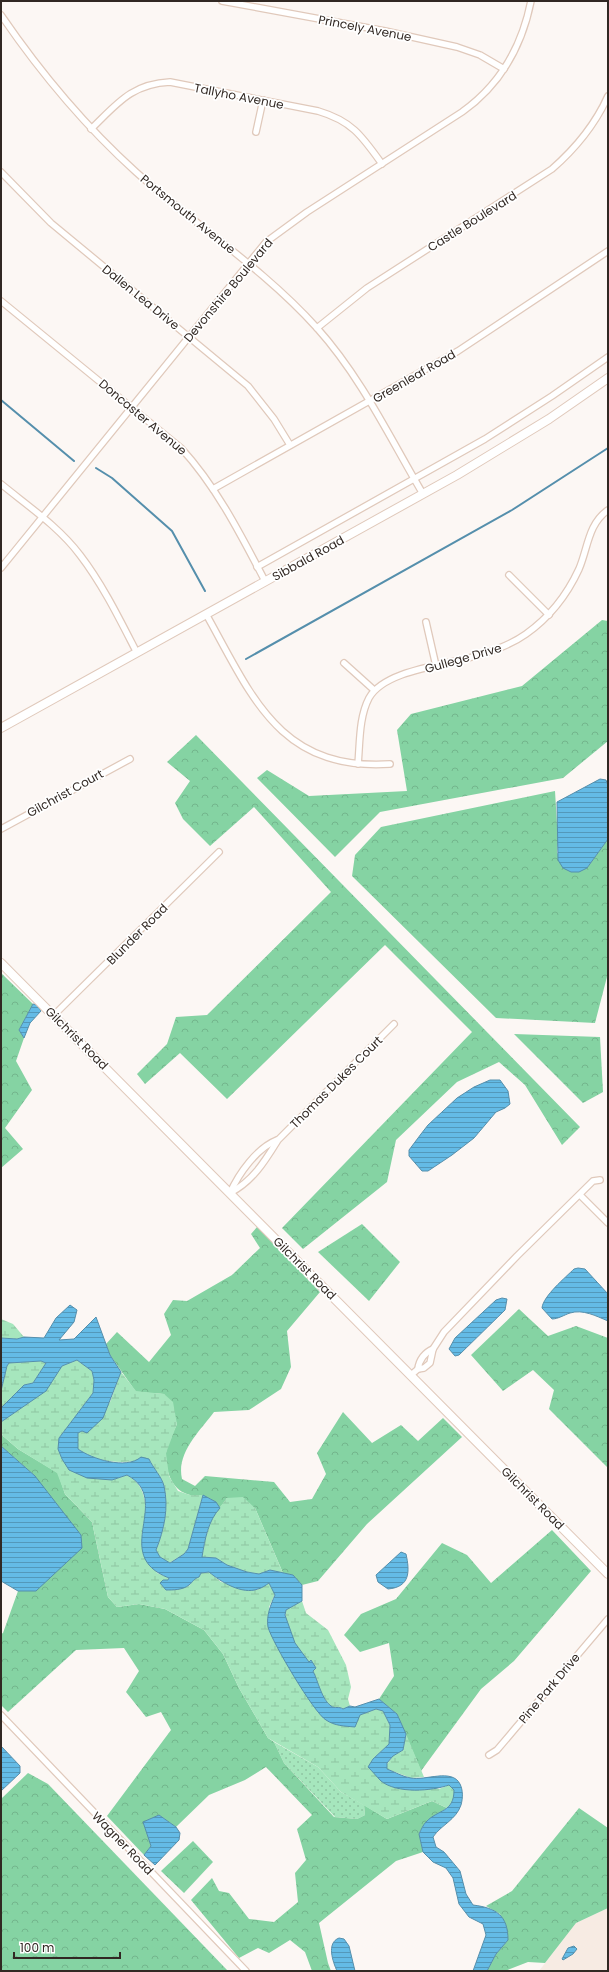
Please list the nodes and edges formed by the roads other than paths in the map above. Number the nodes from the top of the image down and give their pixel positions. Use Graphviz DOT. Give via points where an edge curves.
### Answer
graph roads {
  1 [pos="222,1"];
  2 [pos="531,1"];
  3 [pos="1,15"];
  4 [pos="504,69"];
  5 [pos="608,96"];
  6 [pos="263,100"];
  7 [pos="91,129"];
  8 [pos="256,132"];
  9 [pos="382,164"];
  10 [pos="1,172"];
  11 [pos="608,251"];
  12 [pos="248,263"];
  13 [pos="1,301"];
  14 [pos="317,328"];
  15 [pos="189,336"];
  16 [pos="608,357"];
  17 [pos="608,378"];
  18 [pos="370,401"];
  19 [pos="132,407"];
  20 [pos="290,445"];
  21 [pos="414,479"];
  22 [pos="1,484"];
  23 [pos="213,489"];
  24 [pos="423,494"];
  25 [pos="608,510"];
  26 [pos="42,517"];
  27 [pos="257,566"];
  28 [pos="1,568"];
  29 [pos="509,575"];
  30 [pos="266,581"];
  31 [pos="206,614"];
  32 [pos="549,615"];
  33 [pos="426,622"];
  34 [pos="137,653"];
  35 [pos="344,662"];
  36 [pos="436,666"];
  37 [pos="374,690"];
  38 [pos="1,728"];
  39 [pos="130,759"];
  40 [pos="358,764"];
  41 [pos="390,764"];
  42 [pos="1,829"];
  43 [pos="219,852"];
  44 [pos="1,963"];
  45 [pos="54,1015"];
  46 [pos="394,1024"];
  47 [pos="278,1140"];
  48 [pos="600,1180"];
  49 [pos="230,1193"];
  50 [pos="580,1195"];
  51 [pos="608,1223"];
  52 [pos="434,1349"];
  53 [pos="418,1369"];
  54 [pos="411,1375"];
  55 [pos="608,1574"];
  56 [pos="608,1619"];
  57 [pos="1,1715"];
  58 [pos="489,1755"];
  59 [pos="246,1971"];
  1 -- 4 [label="street, Princely Avenue" via="457,47 480,55"];
  2 -- 4 [label="street, Devonshire Boulevard" via="521,37"];
  3 -- 7 [label="street, Portsmouth Avenue" via="51,84"];
  4 -- 9 [label="street, Devonshire Boulevard" via="474,103"];
  5 -- 14 [label="street, Castle Boulevard" via="597,119 578,146 552,169 367,288"];
  6 -- 7 [label="street, Tallyho Avenue" via="170,82 154,83 129,94"];
  6 -- 8 [label="street"];
  6 -- 9 [label="street, Tallyho Avenue" via="318,111 345,122 363,138"];
  7 -- 12 [label="street, Portsmouth Avenue" via="136,172"];
  9 -- 12 [label="street, Devonshire Boulevard" via="281,230 266,242"];
  10 -- 15 [label="street, Dallen Lea Drive" via="51,223"];
  11 -- 18 [label="street, Greenleaf Road" via="458,351"];
  12 -- 14 [label="street, Portsmouth Avenue" via="284,294"];
  12 -- 15 [label="street, Devonshire Boulevard"];
  13 -- 19 [label="street, Doncaster Avenue"];
  14 -- 18 [label="street, Portsmouth Avenue"];
  15 -- 19 [label="street, Devonshire Boulevard"];
  15 -- 20 [label="street, Dallen Lea Drive" via="248,386 274,419"];
  16 -- 21 [label="street" via="515,421"];
  17 -- 24 [label="street, Sibbald Road" via="518,439"];
  18 -- 20 [label="street, Greenleaf Road"];
  18 -- 21 [label="street, Portsmouth Avenue"];
  19 -- 23 [label="street, Doncaster Avenue" via="181,448"];
  19 -- 26 [label="street, Devonshire Boulevard"];
  20 -- 23 [label="street, Greenleaf Road"];
  21 -- 24 [label="street, Portsmouth Avenue"];
  21 -- 27 [label="street"];
  22 -- 26 [label="street"];
  23 -- 27 [label="street, Doncaster Avenue"];
  24 -- 30 [label="street, Sibbald Road"];
  25 -- 32 [label="street, Gullege Drive" via="593,526 572,582"];
  26 -- 28 [label="street, Devonshire Boulevard"];
  26 -- 34 [label="street" via="80,554"];
  27 -- 30 [label="street, Doncaster Avenue"];
  29 -- 32 [label="street"];
  30 -- 31 [label="street, Sibbald Road"];
  31 -- 34 [label="street, Sibbald Road"];
  31 -- 40 [label="street" via="250,693 273,724 306,748 338,761"];
  32 -- 36 [label="street, Gullege Drive" via="510,644 478,656"];
  33 -- 36 [label="street"];
  34 -- 38 [label="street, Sibbald Road"];
  35 -- 37 [label="street"];
  36 -- 37 [label="street, Gullege Drive" via="391,678"];
  37 -- 40 [label="street" via="364,712"];
  39 -- 42 [label="street, Gilchrist Court"];
  40 -- 41 [label="street"];
  43 -- 45 [label="street, Blunder Road"];
  44 -- 45 [label="street, Gilchrist Road"];
  45 -- 49 [label="street, Gilchrist Road"];
  46 -- 47 [label="street, Thomas Dukes Court"];
  47 -- 49 [label="street, Thomas Dukes Court" via="253,1176"];
  47 -- 49 [label="street, Thomas Dukes Court" via="266,1144 236,1181"];
  48 -- 50 [label="street" via="593,1181"];
  49 -- 54 [label="street, Gilchrist Road"];
  50 -- 51 [label="street"];
  50 -- 52 [label="street" via="444,1332"];
  52 -- 53 [label="street" via="430,1362 424,1368"];
  52 -- 53 [label="street" via="428,1351 418,1362"];
  53 -- 54 [label="street"];
  54 -- 55 [label="street, Gilchrist Road"];
  56 -- 58 [label="street, Pine Park Drive" via="497,1750"];
  57 -- 59 [label="street, Wagner Road"];
}
